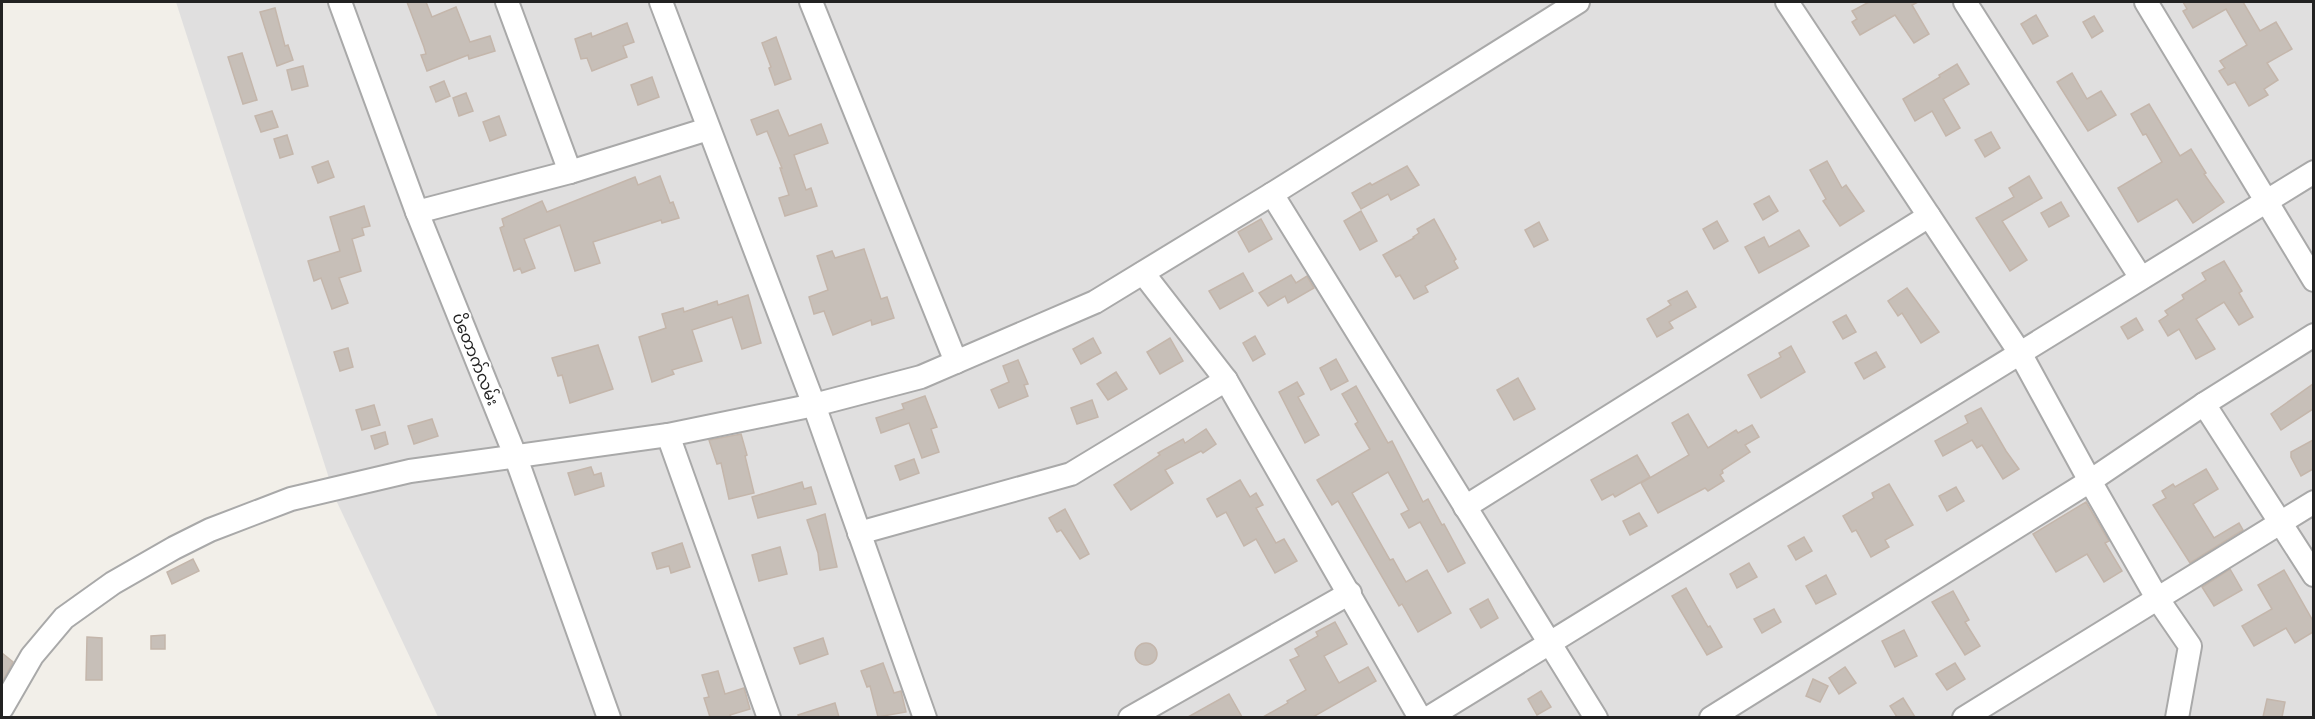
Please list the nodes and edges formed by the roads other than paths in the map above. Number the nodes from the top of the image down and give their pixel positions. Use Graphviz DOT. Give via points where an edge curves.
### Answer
graph roads {
  1 [pos="340,2"];
  2 [pos="507,2"];
  3 [pos="661,2"];
  4 [pos="811,2"];
  5 [pos="1578,2"];
  6 [pos="1787,2"];
  7 [pos="1965,2"];
  8 [pos="2146,2"];
  9 [pos="708,129"];
  10 [pos="570,172"];
  11 [pos="2313,172"];
  12 [pos="1272,194"];
  13 [pos="2265,201"];
  14 [pos="417,213"];
  15 [pos="1929,216"];
  16 [pos="1143,273"];
  17 [pos="2141,278"];
  18 [pos="2313,280"];
  19 [pos="2313,335"];
  20 [pos="2020,353"];
  21 [pos="956,362"];
  22 [pos="1226,380"];
  23 [pos="2204,404"];
  24 [pos="814,405"];
  25 [pos="668,435"];
  26 [pos="515,455"];
  27 [pos="2090,481"];
  28 [pos="2313,502"];
  29 [pos="1465,507"];
  30 [pos="2280,523"];
  31 [pos="859,533"];
  32 [pos="2313,575"];
  33 [pos="1350,593"];
  34 [pos="2157,598"];
  35 [pos="1550,644"];
  36 [pos="2,708"];
  37 [pos="609,717"];
  38 [pos="769,717"];
  39 [pos="925,717"];
  40 [pos="1130,717"];
  41 [pos="1420,717"];
  42 [pos="1428,717"];
  43 [pos="1596,717"];
  44 [pos="1711,717"];
  45 [pos="1964,717"];
  46 [pos="2177,717"];
  1 -- 14 [label="street, ပိတောက်လမ်း"];
  2 -- 10 [label="street"];
  3 -- 9 [label="street"];
  4 -- 21 [label="street"];
  5 -- 12 [label="street"];
  6 -- 15 [label="street"];
  7 -- 17 [label="street"];
  8 -- 13 [label="street"];
  9 -- 10 [label="street"];
  9 -- 24 [label="street"];
  10 -- 14 [label="street"];
  11 -- 13 [label="street"];
  12 -- 16 [label="street"];
  12 -- 29 [label="street"];
  13 -- 17 [label="street"];
  13 -- 18 [label="street"];
  14 -- 26 [label="street, ပိတောက်လမ်း"];
  15 -- 20 [label="street"];
  15 -- 29 [label="street"];
  16 -- 21 [label="street" via="1095,302"];
  16 -- 22 [label="street"];
  17 -- 20 [label="street"];
  19 -- 23 [label="street"];
  20 -- 27 [label="street"];
  20 -- 35 [label="street"];
  21 -- 24 [label="street" via="921,377"];
  22 -- 31 [label="street" via="1071,474"];
  22 -- 33 [label="street"];
  23 -- 27 [label="street"];
  23 -- 30 [label="street"];
  24 -- 25 [label="street"];
  24 -- 31 [label="street"];
  25 -- 26 [label="street"];
  25 -- 38 [label="street"];
  26 -- 36 [label="street" via="410,471 291,499 210,530 113,583 64,618 32,656"];
  26 -- 37 [label="street, ပိတောက်လမ်း"];
  27 -- 34 [label="street"];
  27 -- 44 [label="street"];
  28 -- 30 [label="street"];
  29 -- 35 [label="street"];
  30 -- 32 [label="street"];
  30 -- 34 [label="street"];
  31 -- 39 [label="street"];
  33 -- 40 [label="street"];
  33 -- 41 [label="street"];
  34 -- 45 [label="street"];
  34 -- 46 [label="street" via="2190,646"];
  35 -- 42 [label="street"];
  35 -- 43 [label="street"];
}
